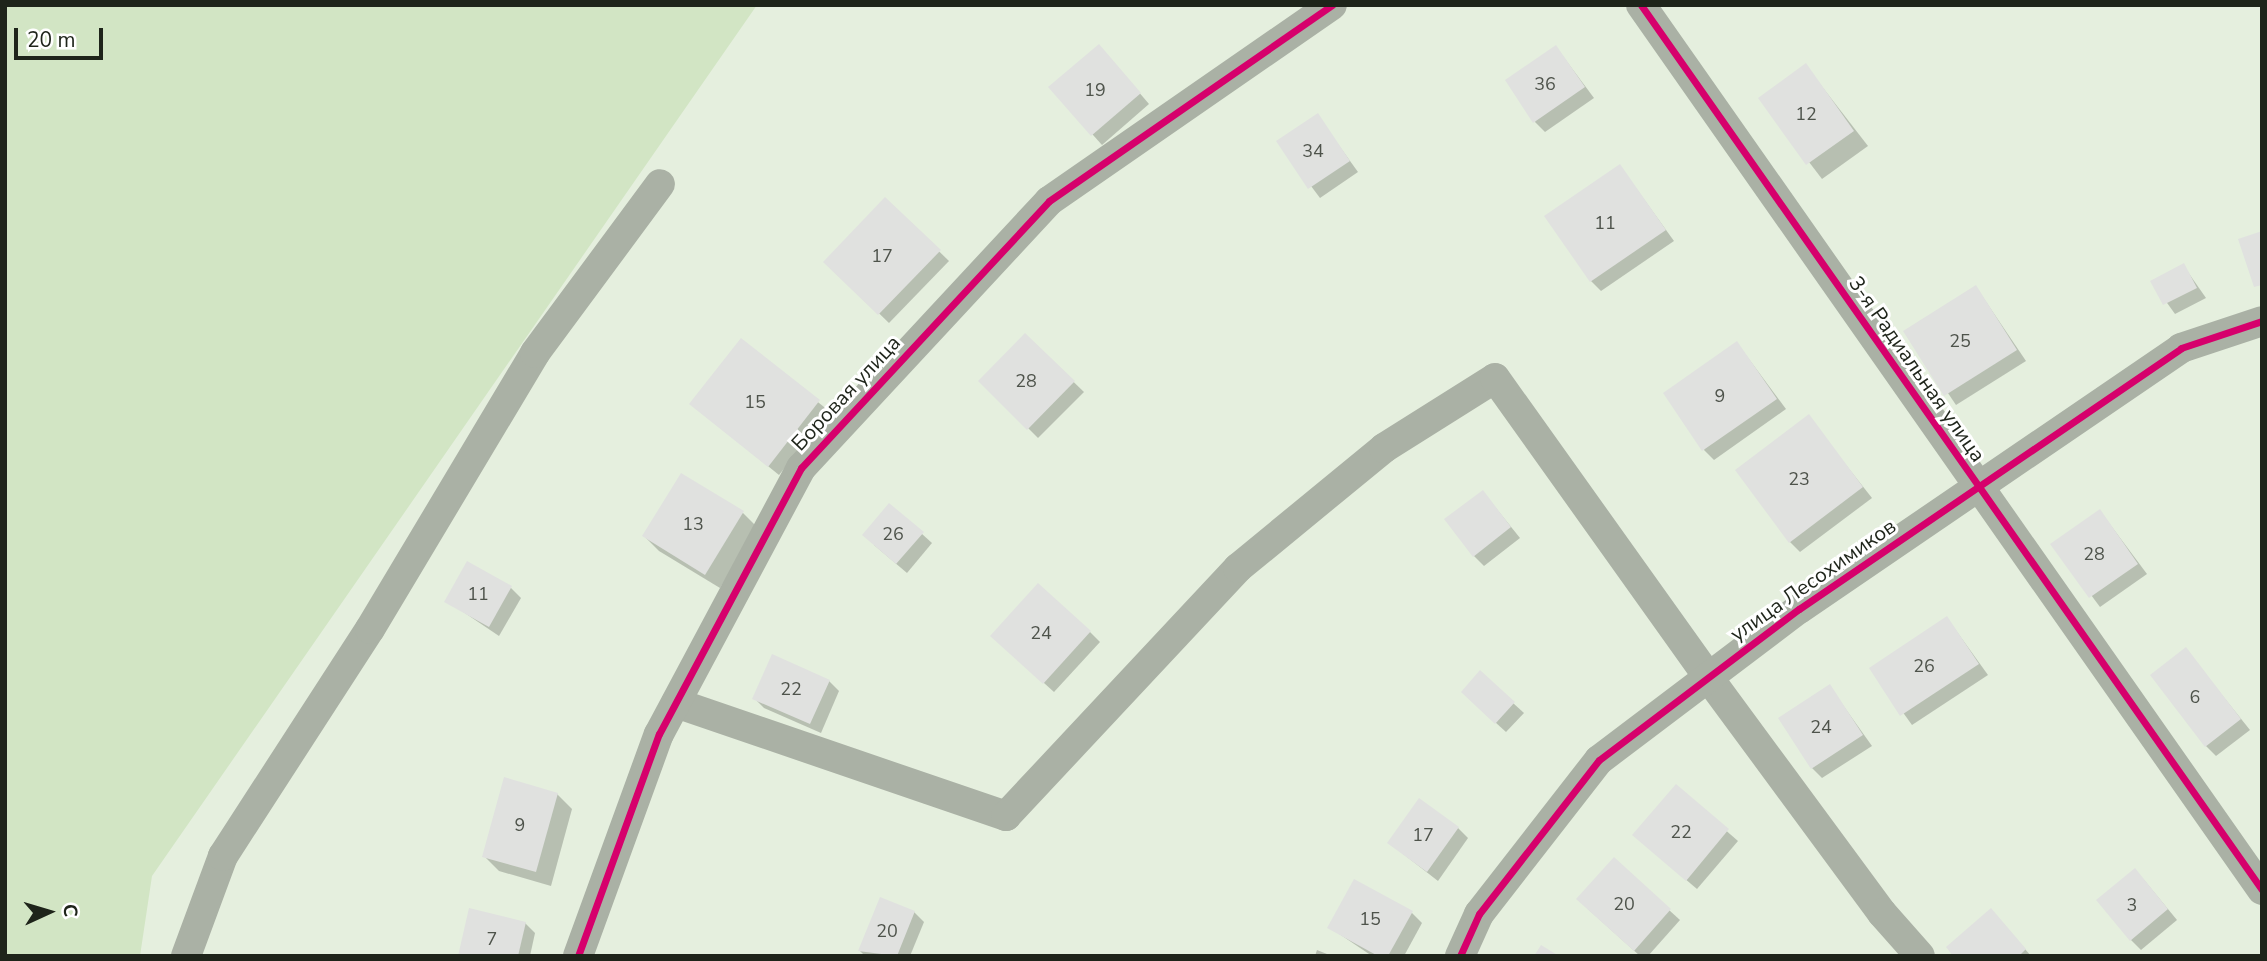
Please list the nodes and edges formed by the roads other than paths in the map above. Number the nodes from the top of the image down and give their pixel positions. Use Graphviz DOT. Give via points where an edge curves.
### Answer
graph roads {
  1 [pos="1332,5"];
  2 [pos="1641,5"];
  3 [pos="660,184"];
  4 [pos="2262,321"];
  5 [pos="1978,487"];
  6 [pos="1708,677"];
  7 [pos="676,703"];
  8 [pos="2262,890"];
  9 [pos="186,956"];
  10 [pos="578,956"];
  11 [pos="1460,956"];
  12 [pos="1920,956"];
  1 -- 7 [label="street, Боровая улица" via="1049,201 801,468"];
  2 -- 5 [label="street, 3-я Радиальная улица"];
  3 -- 9 [label="street" via="535,353 370,629 223,856"];
  4 -- 5 [label="street, улица Лесохимиков" via="2181,348"];
  5 -- 6 [label="street, улица Лесохимиков"];
  5 -- 8 [label="street, 3-я Радиальная улица"];
  6 -- 7 [label="street" via="1495,378 1384,448 1238,568 1006,816"];
  6 -- 11 [label="street, улица Лесохимиков" via="1599,760 1479,914"];
  6 -- 12 [label="street" via="1882,913"];
  7 -- 10 [label="street, Боровая улица" via="659,734"];
}
